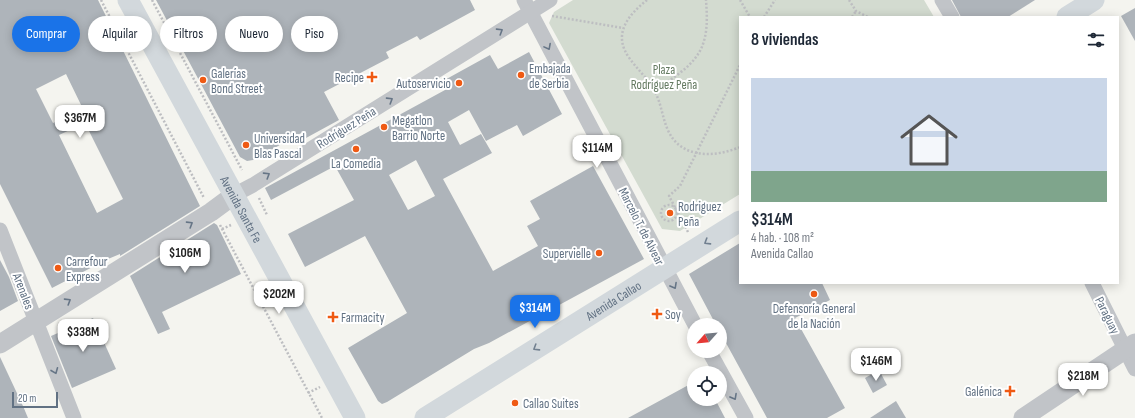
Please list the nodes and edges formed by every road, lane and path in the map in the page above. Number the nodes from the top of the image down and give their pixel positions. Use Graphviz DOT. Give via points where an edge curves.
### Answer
graph roads {
  1 [pos="101,0"];
  2 [pos="128,0"];
  3 [pos="152,0"];
  4 [pos="550,0"];
  5 [pos="646,0"];
  6 [pos="706,0"];
  7 [pos="740,0"];
  8 [pos="775,0"];
  9 [pos="849,0"];
  10 [pos="942,0"];
  11 [pos="1094,0"];
  12 [pos="527,6"];
  13 [pos="856,11"];
  14 [pos="749,16"];
  15 [pos="765,16"];
  16 [pos="853,16"];
  17 [pos="866,16"];
  18 [pos="951,16"];
  19 [pos="1069,16"];
  20 [pos="623,28"];
  21 [pos="739,67"];
  22 [pos="654,90"];
  23 [pos="739,147"];
  24 [pos="696,154"];
  25 [pos="243,171"];
  26 [pos="234,195"];
  27 [pos="676,210"];
  28 [pos="211,212"];
  29 [pos="739,222"];
  30 [pos="0,230"];
  31 [pos="697,248"];
  32 [pos="664,268"];
  33 [pos="1093,284"];
  34 [pos="691,318"];
  35 [pos="36,322"];
  36 [pos="0,344"];
  37 [pos="1130,346"];
  38 [pos="713,358"];
  39 [pos="1135,369"];
  40 [pos="74,418"];
  41 [pos="322,418"];
  42 [pos="355,418"];
  43 [pos="425,418"];
  44 [pos="746,418"];
  45 [pos="1023,418"];
  1 -- 28 [label="path"];
  2 -- 26 [label="main road, Avenida Santa Fe"];
  3 -- 25 [label="path"];
  4 -- 12 [label="street, Rodríguez Peña"];
  5 -- 20 [label="path"];
  6 -- 22 [label="path" via="705,35 699,53 686,68"];
  7 -- 14 [label="path"];
  8 -- 15 [label="path"];
  9 -- 13 [label="path"];
  10 -- 18 [label="street"];
  11 -- 19 [label="main road"];
  12 -- 20 [label="path"];
  26 -- 12 [label="street, Rodríguez Peña, one-way"];
  12 -- 32 [label="street, Marcelo T. de Alvear, one-way"];
  13 -- 16 [label="path"];
  13 -- 17 [label="path"];
  20 -- 22 [label="path" via="621,39 624,50"];
  21 -- 24 [label="path"];
  22 -- 24 [label="path" via="671,137 683,148"];
  23 -- 24 [label="path" via="723,152"];
  24 -- 27 [label="path" via="680,186 669,196"];
  26 -- 28 [label="street, Rodríguez Peña"];
  26 -- 42 [label="main road, Avenida Santa Fe"];
  27 -- 27 [label="path" via="665,206 661,212 662,218 671,220 675,217"];
  27 -- 31 [label="path"];
  35 -- 28 [label="street, Rodríguez Peña, one-way"];
  28 -- 41 [label="path"];
  29 -- 31 [label="main road, Avenida Callao, one-way"];
  30 -- 35 [label="street, Arenales"];
  31 -- 32 [label="main road, Avenida Callao"];
  32 -- 34 [label="street, Marcelo T. de Alvear, one-way"];
  32 -- 43 [label="main road, Avenida Callao, one-way"];
  33 -- 37 [label="street, Paraguay"];
  35 -- 36 [label="street, Rodríguez Peña"];
  35 -- 40 [label="street, Arenales, one-way"];
  37 -- 39 [label="street, Paraguay"];
  37 -- 45 [label="street"];
  38 -- 44 [label="street, one-way"];
}
